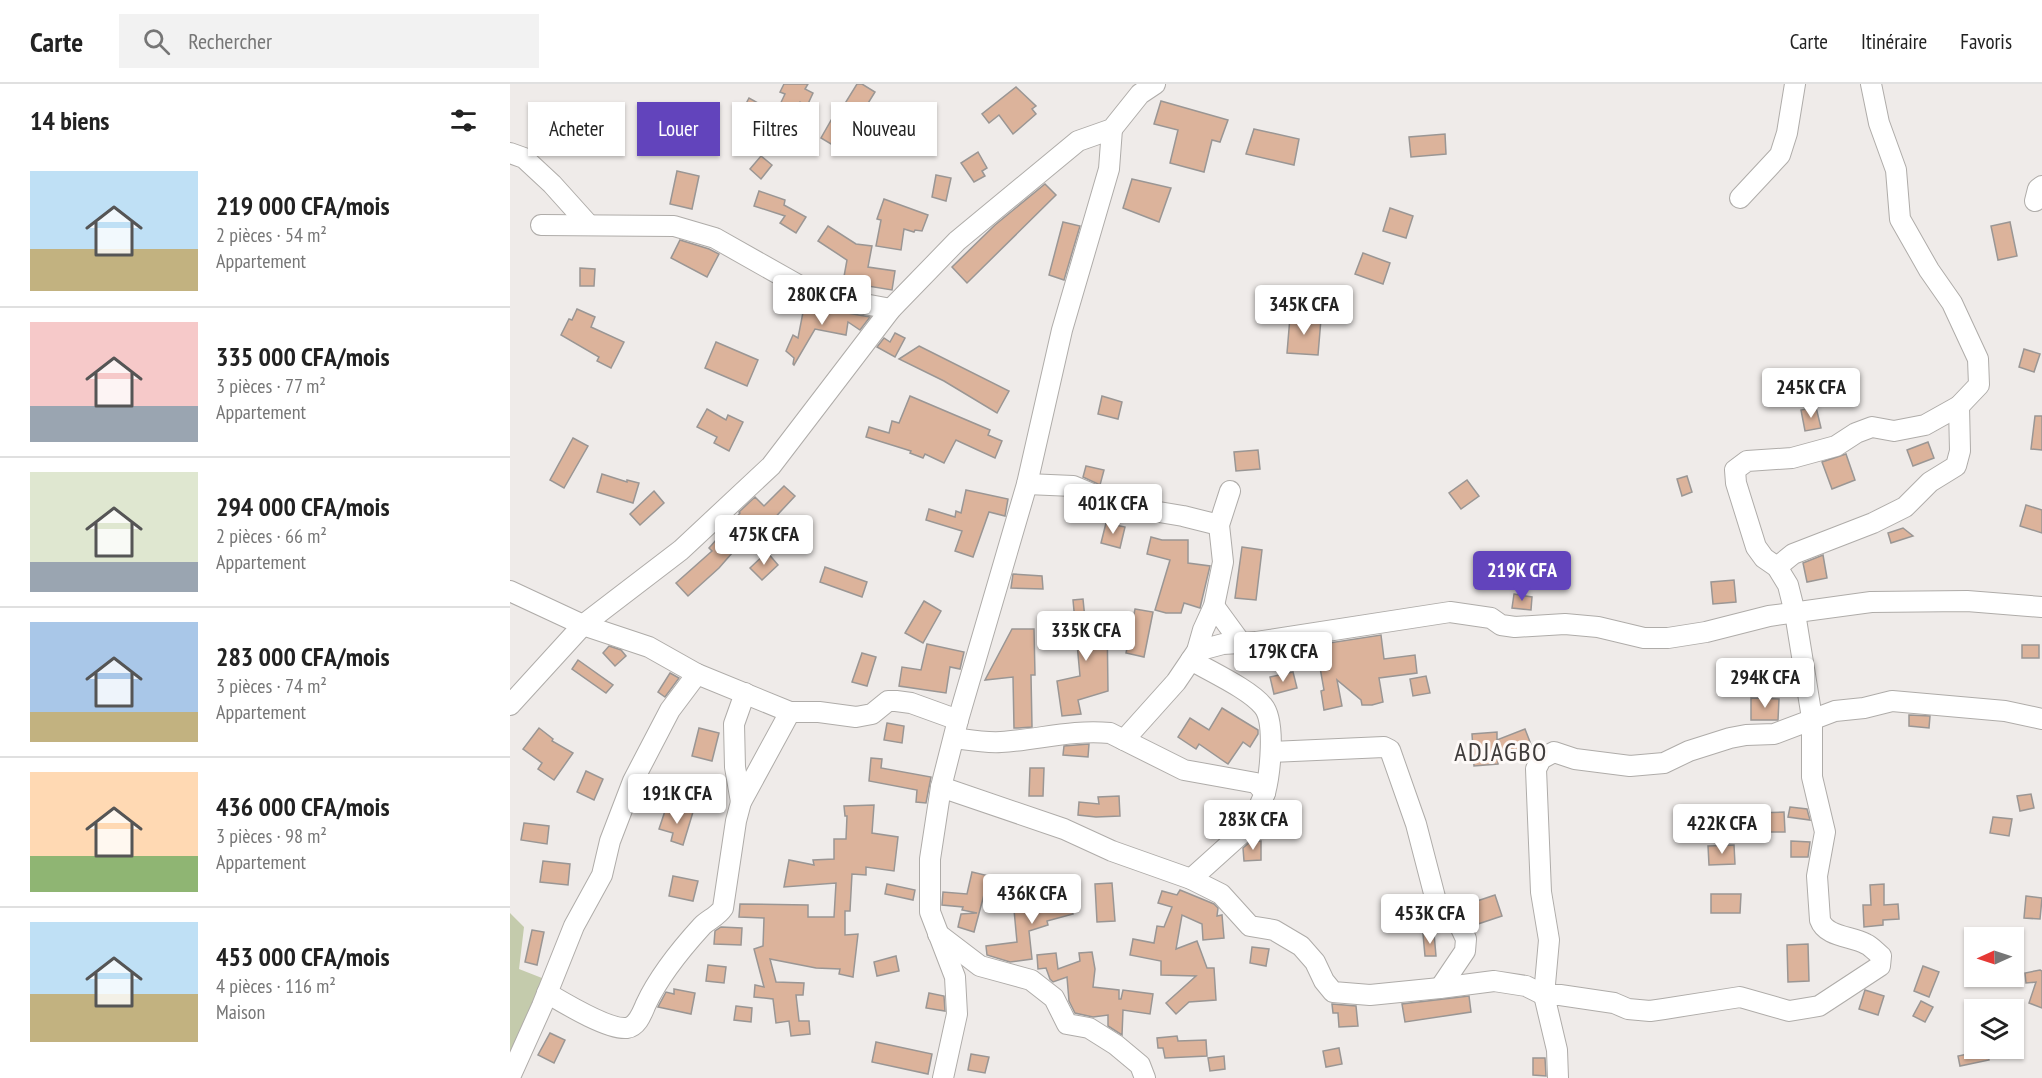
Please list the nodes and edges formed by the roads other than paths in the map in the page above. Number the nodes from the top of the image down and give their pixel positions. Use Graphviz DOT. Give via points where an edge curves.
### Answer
graph roads {
  1 [pos="1796,84"];
  2 [pos="1871,84"];
  3 [pos="1143,88"];
  4 [pos="1112,129"];
  5 [pos="510,153"];
  6 [pos="1740,198"];
  7 [pos="588,224"];
  8 [pos="541,225"];
  9 [pos="891,309"];
  10 [pos="1959,406"];
  11 [pos="1027,484"];
  12 [pos="1230,491"];
  13 [pos="1218,525"];
  14 [pos="1777,567"];
  15 [pos="510,591"];
  16 [pos="1214,606"];
  17 [pos="2042,607"];
  18 [pos="1795,613"];
  19 [pos="583,625"];
  20 [pos="1241,643"];
  21 [pos="1194,655"];
  22 [pos="697,674"];
  23 [pos="745,693"];
  24 [pos="510,705"];
  25 [pos="790,711"];
  26 [pos="1812,718"];
  27 [pos="2042,719"];
  28 [pos="956,729"];
  29 [pos="1124,740"];
  30 [pos="1271,752"];
  31 [pos="941,787"];
  32 [pos="1265,793"];
  33 [pos="741,802"];
  34 [pos="1191,879"];
  35 [pos="938,934"];
  36 [pos="1440,988"];
  37 [pos="547,993"];
  38 [pos="1545,995"];
  39 [pos="510,1077"];
  40 [pos="943,1078"];
  41 [pos="1145,1078"];
  42 [pos="1558,1078"];
  1 -- 6 [label="street" via="1780,155"];
  2 -- 10 [label="street" via="1879,123 1896,170 1900,219 1952,303 1978,359 1979,385"];
  3 -- 4 [label="street"];
  4 -- 9 [label="street" via="1078,141 957,241"];
  4 -- 11 [label="street" via="1109,168 1062,330"];
  5 -- 7 [label="street" via="524,158"];
  7 -- 8 [label="street"];
  7 -- 9 [label="street" via="674,226 715,238 816,295"];
  9 -- 19 [label="street" via="771,466 681,550"];
  10 -- 14 [label="street" via="1960,451 1956,466 1930,482 1905,507 1793,554"];
  10 -- 14 [label="street" via="1925,425 1894,431 1872,427 1836,446 1792,458 1747,461 1736,470 1736,483 1756,547"];
  11 -- 13 [label="street" via="1073,486 1105,503"];
  11 -- 28 [label="street"];
  12 -- 13 [label="street"];
  13 -- 16 [label="street" via="1223,562"];
  14 -- 18 [label="street" via="1788,585"];
  15 -- 19 [label="street"];
  16 -- 20 [label="street"];
  16 -- 21 [label="street"];
  17 -- 18 [label="street" via="1967,601 1871,602"];
  18 -- 20 [label="street" via="1706,632 1644,638 1565,624 1515,627 1501,625 1491,618 1450,612"];
  18 -- 26 [label="street"];
  19 -- 22 [label="street" via="649,647"];
  19 -- 24 [label="street"];
  20 -- 21 [label="street"];
  21 -- 29 [label="street" via="1176,682"];
  21 -- 30 [label="street" via="1264,708"];
  22 -- 23 [label="street"];
  22 -- 37 [label="street" via="670,710 633,781 610,841 602,875 574,926"];
  23 -- 25 [label="street"];
  23 -- 33 [label="street" via="734,724"];
  25 -- 28 [label="street" via="856,717 872,714 888,701 911,702"];
  25 -- 33 [label="street"];
  26 -- 27 [label="street" via="1892,701 2005,711"];
  26 -- 38 [label="street" via="1773,734 1730,738 1664,763 1629,766 1575,759 1554,752 1541,759 1536,769 1541,892 1549,940"];
  26 -- 38 [label="street" via="1812,777 1825,832 1817,876 1820,920 1832,932 1868,944 1881,956 1880,966 1819,1006 1789,1011 1740,997 1650,1011"];
  28 -- 29 [label="street" via="999,742 1097,732"];
  28 -- 31 [label="street"];
  29 -- 32 [label="street" via="1184,770 1256,783"];
  30 -- 32 [label="street" via="1271,773"];
  30 -- 36 [label="street" via="1384,747 1390,750 1416,824 1436,901 1459,924 1466,939 1465,951"];
  31 -- 34 [label="street" via="1064,829"];
  31 -- 35 [label="street" via="930,858 930,912"];
  32 -- 34 [label="street" via="1251,825"];
  33 -- 37 [label="street" via="723,908 704,924 665,972 634,1024 627,1028 616,1026"];
  34 -- 36 [label="street" via="1221,894 1250,926 1274,930 1301,946 1333,992 1370,995"];
  35 -- 40 [label="street" via="955,977 957,1014"];
  35 -- 41 [label="street" via="980,966 1031,980 1054,998 1067,1024 1089,1028 1116,1045 1140,1065"];
  36 -- 38 [label="street" via="1494,981 1526,986"];
  37 -- 39 [label="street"];
  38 -- 42 [label="street" via="1557,1050"];
}
